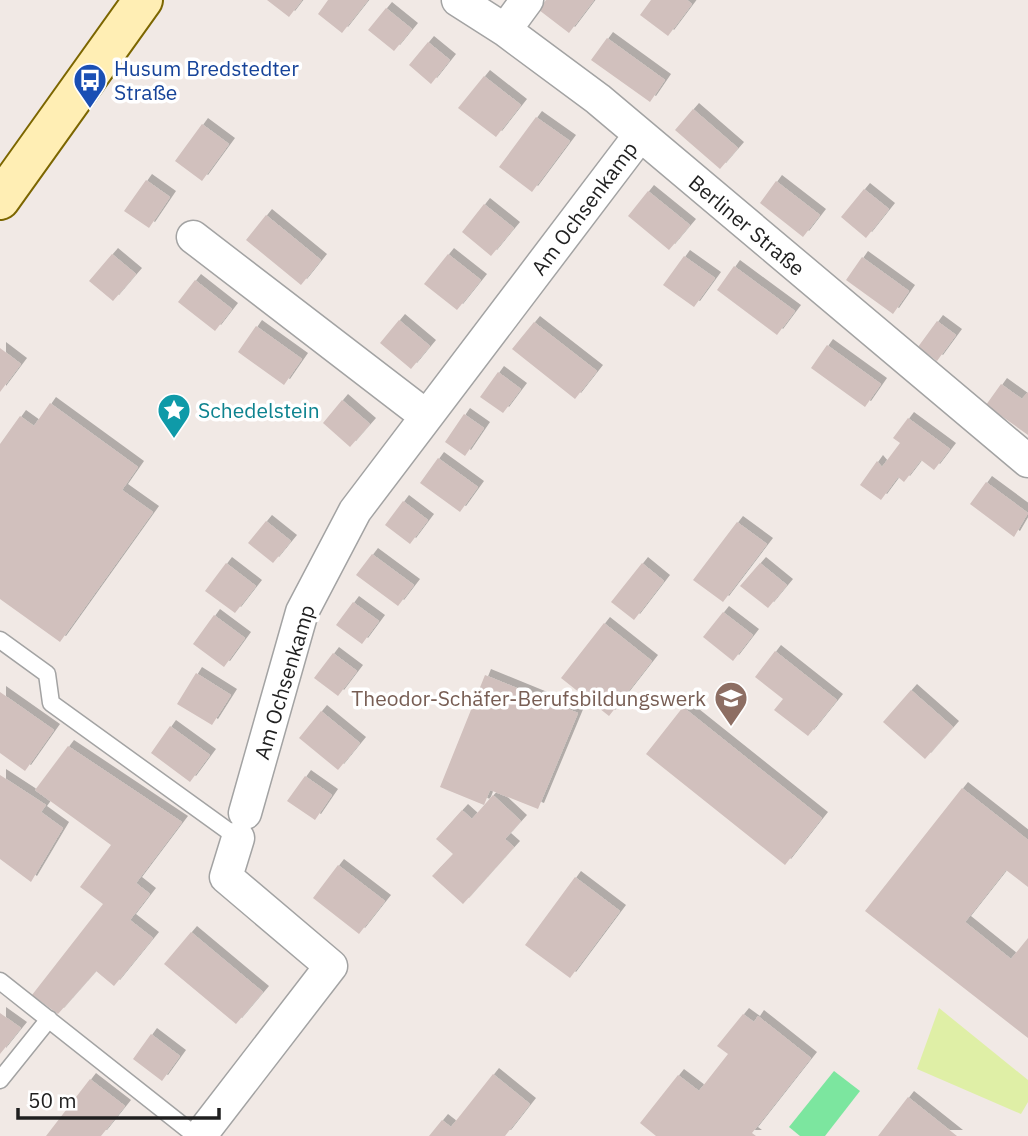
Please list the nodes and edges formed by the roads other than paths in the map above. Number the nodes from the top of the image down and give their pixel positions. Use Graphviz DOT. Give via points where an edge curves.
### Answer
graph roads {
  1 [pos="143,0"];
  2 [pos="458,0"];
  3 [pos="527,0"];
  4 [pos="505,30"];
  5 [pos="640,135"];
  6 [pos="0,200"];
  7 [pos="193,237"];
  8 [pos="426,416"];
  9 [pos="1028,461"];
  10 [pos="0,639"];
  11 [pos="242,825"];
  12 [pos="0,981"];
  13 [pos="49,1019"];
  14 [pos="0,1080"];
  15 [pos="198,1136"];
  1 -- 6 [label="main road"];
  2 -- 4 [label="street, Berliner Straße"];
  3 -- 4 [label="street"];
  4 -- 5 [label="street, Berliner Straße"];
  5 -- 8 [label="street, Am Ochsenkamp"];
  5 -- 9 [label="street, Berliner Straße"];
  7 -- 8 [label="street"];
  8 -- 11 [label="street, Am Ochsenkamp" via="355,511 302,612"];
  10 -- 11 [label="lane" via="47,674 51,703"];
  11 -- 15 [label="street, Am Ochsenkamp" via="226,877 331,966"];
  12 -- 13 [label="lane"];
  13 -- 14 [label="lane"];
  13 -- 15 [label="lane"];
}
